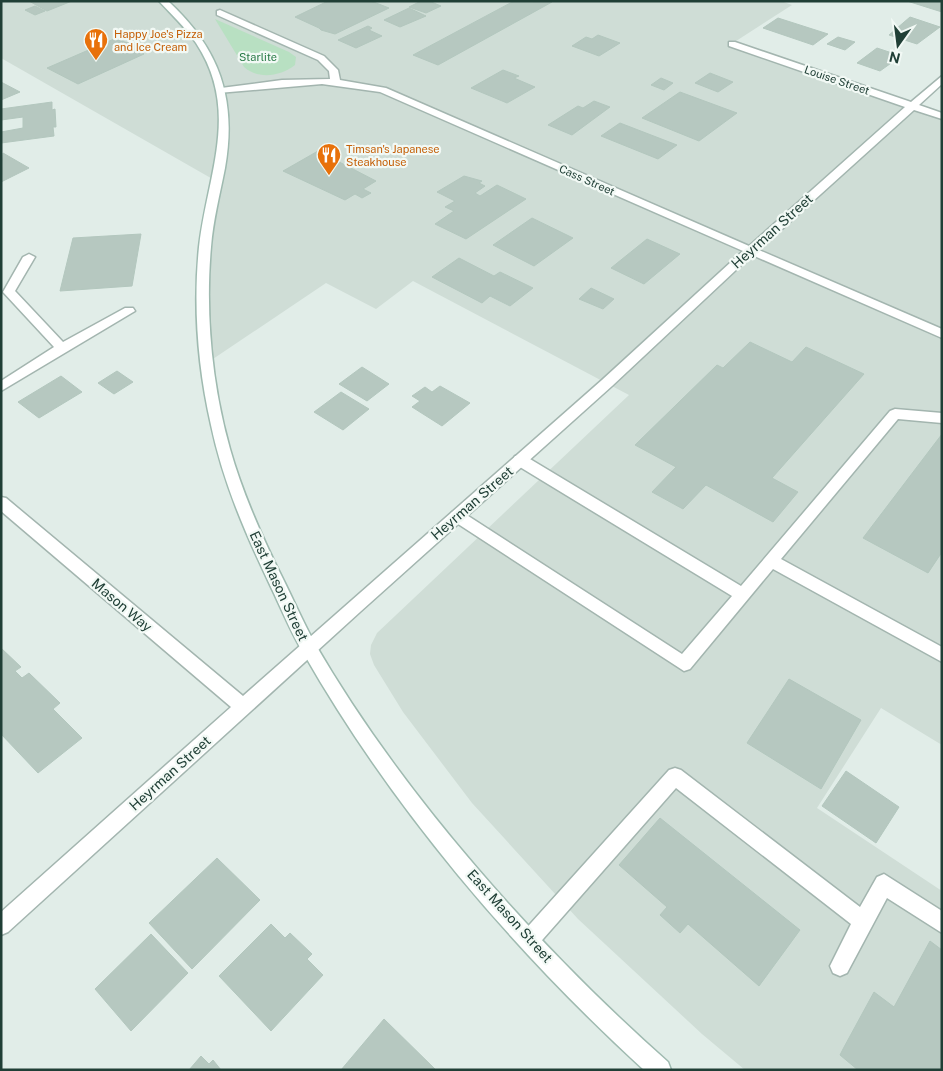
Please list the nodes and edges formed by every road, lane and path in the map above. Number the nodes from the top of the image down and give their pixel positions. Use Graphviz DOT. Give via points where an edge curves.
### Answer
graph roads {
  1 [pos="163,1"];
  2 [pos="220,13"];
  3 [pos="732,44"];
  4 [pos="942,79"];
  5 [pos="335,80"];
  6 [pos="221,91"];
  7 [pos="912,106"];
  8 [pos="942,116"];
  9 [pos="750,251"];
  10 [pos="30,256"];
  11 [pos="129,311"];
  12 [pos="942,334"];
  13 [pos="62,348"];
  14 [pos="1,387"];
  15 [pos="942,418"];
  16 [pos="520,460"];
  17 [pos="1,502"];
  18 [pos="457,516"];
  19 [pos="771,561"];
  20 [pos="743,594"];
  21 [pos="309,648"];
  22 [pos="942,655"];
  23 [pos="243,707"];
  24 [pos="863,920"];
  25 [pos="942,923"];
  26 [pos="1,925"];
  27 [pos="529,940"];
  28 [pos="840,966"];
  29 [pos="660,1070"];
  1 -- 6 [label="street, East Mason Street" via="194,31 217,74"];
  2 -- 5 [label="street" via="321,58 334,70"];
  3 -- 7 [label="street, Louise Street"];
  4 -- 7 [label="street, Heyrman Street"];
  5 -- 6 [label="street, Cass Street" via="298,81"];
  5 -- 9 [label="street, Cass Street" via="383,90"];
  6 -- 21 [label="street, East Mason Street" via="224,136 206,243 202,300 204,347 213,407 231,473 258,545"];
  7 -- 8 [label="street, Louise Street"];
  7 -- 9 [label="street, Heyrman Street"];
  9 -- 12 [label="street, Cass Street"];
  9 -- 16 [label="street, Heyrman Street"];
  10 -- 13 [label="street" via="9,292"];
  11 -- 13 [label="street"];
  13 -- 14 [label="street"];
  15 -- 19 [label="street" via="895,414"];
  16 -- 18 [label="street, Heyrman Street"];
  16 -- 20 [label="street"];
  17 -- 23 [label="street, Mason Way"];
  18 -- 20 [label="street" via="684,664"];
  18 -- 21 [label="street, Heyrman Street"];
  19 -- 20 [label="street"];
  19 -- 22 [label="street"];
  21 -- 23 [label="street, Heyrman Street"];
  21 -- 27 [label="street, East Mason Street" via="434,830"];
  23 -- 26 [label="street, Heyrman Street"];
  24 -- 25 [label="street" via="884,884"];
  24 -- 27 [label="street" via="675,776"];
  24 -- 28 [label="street"];
  27 -- 29 [label="street, East Mason Street"];
}
